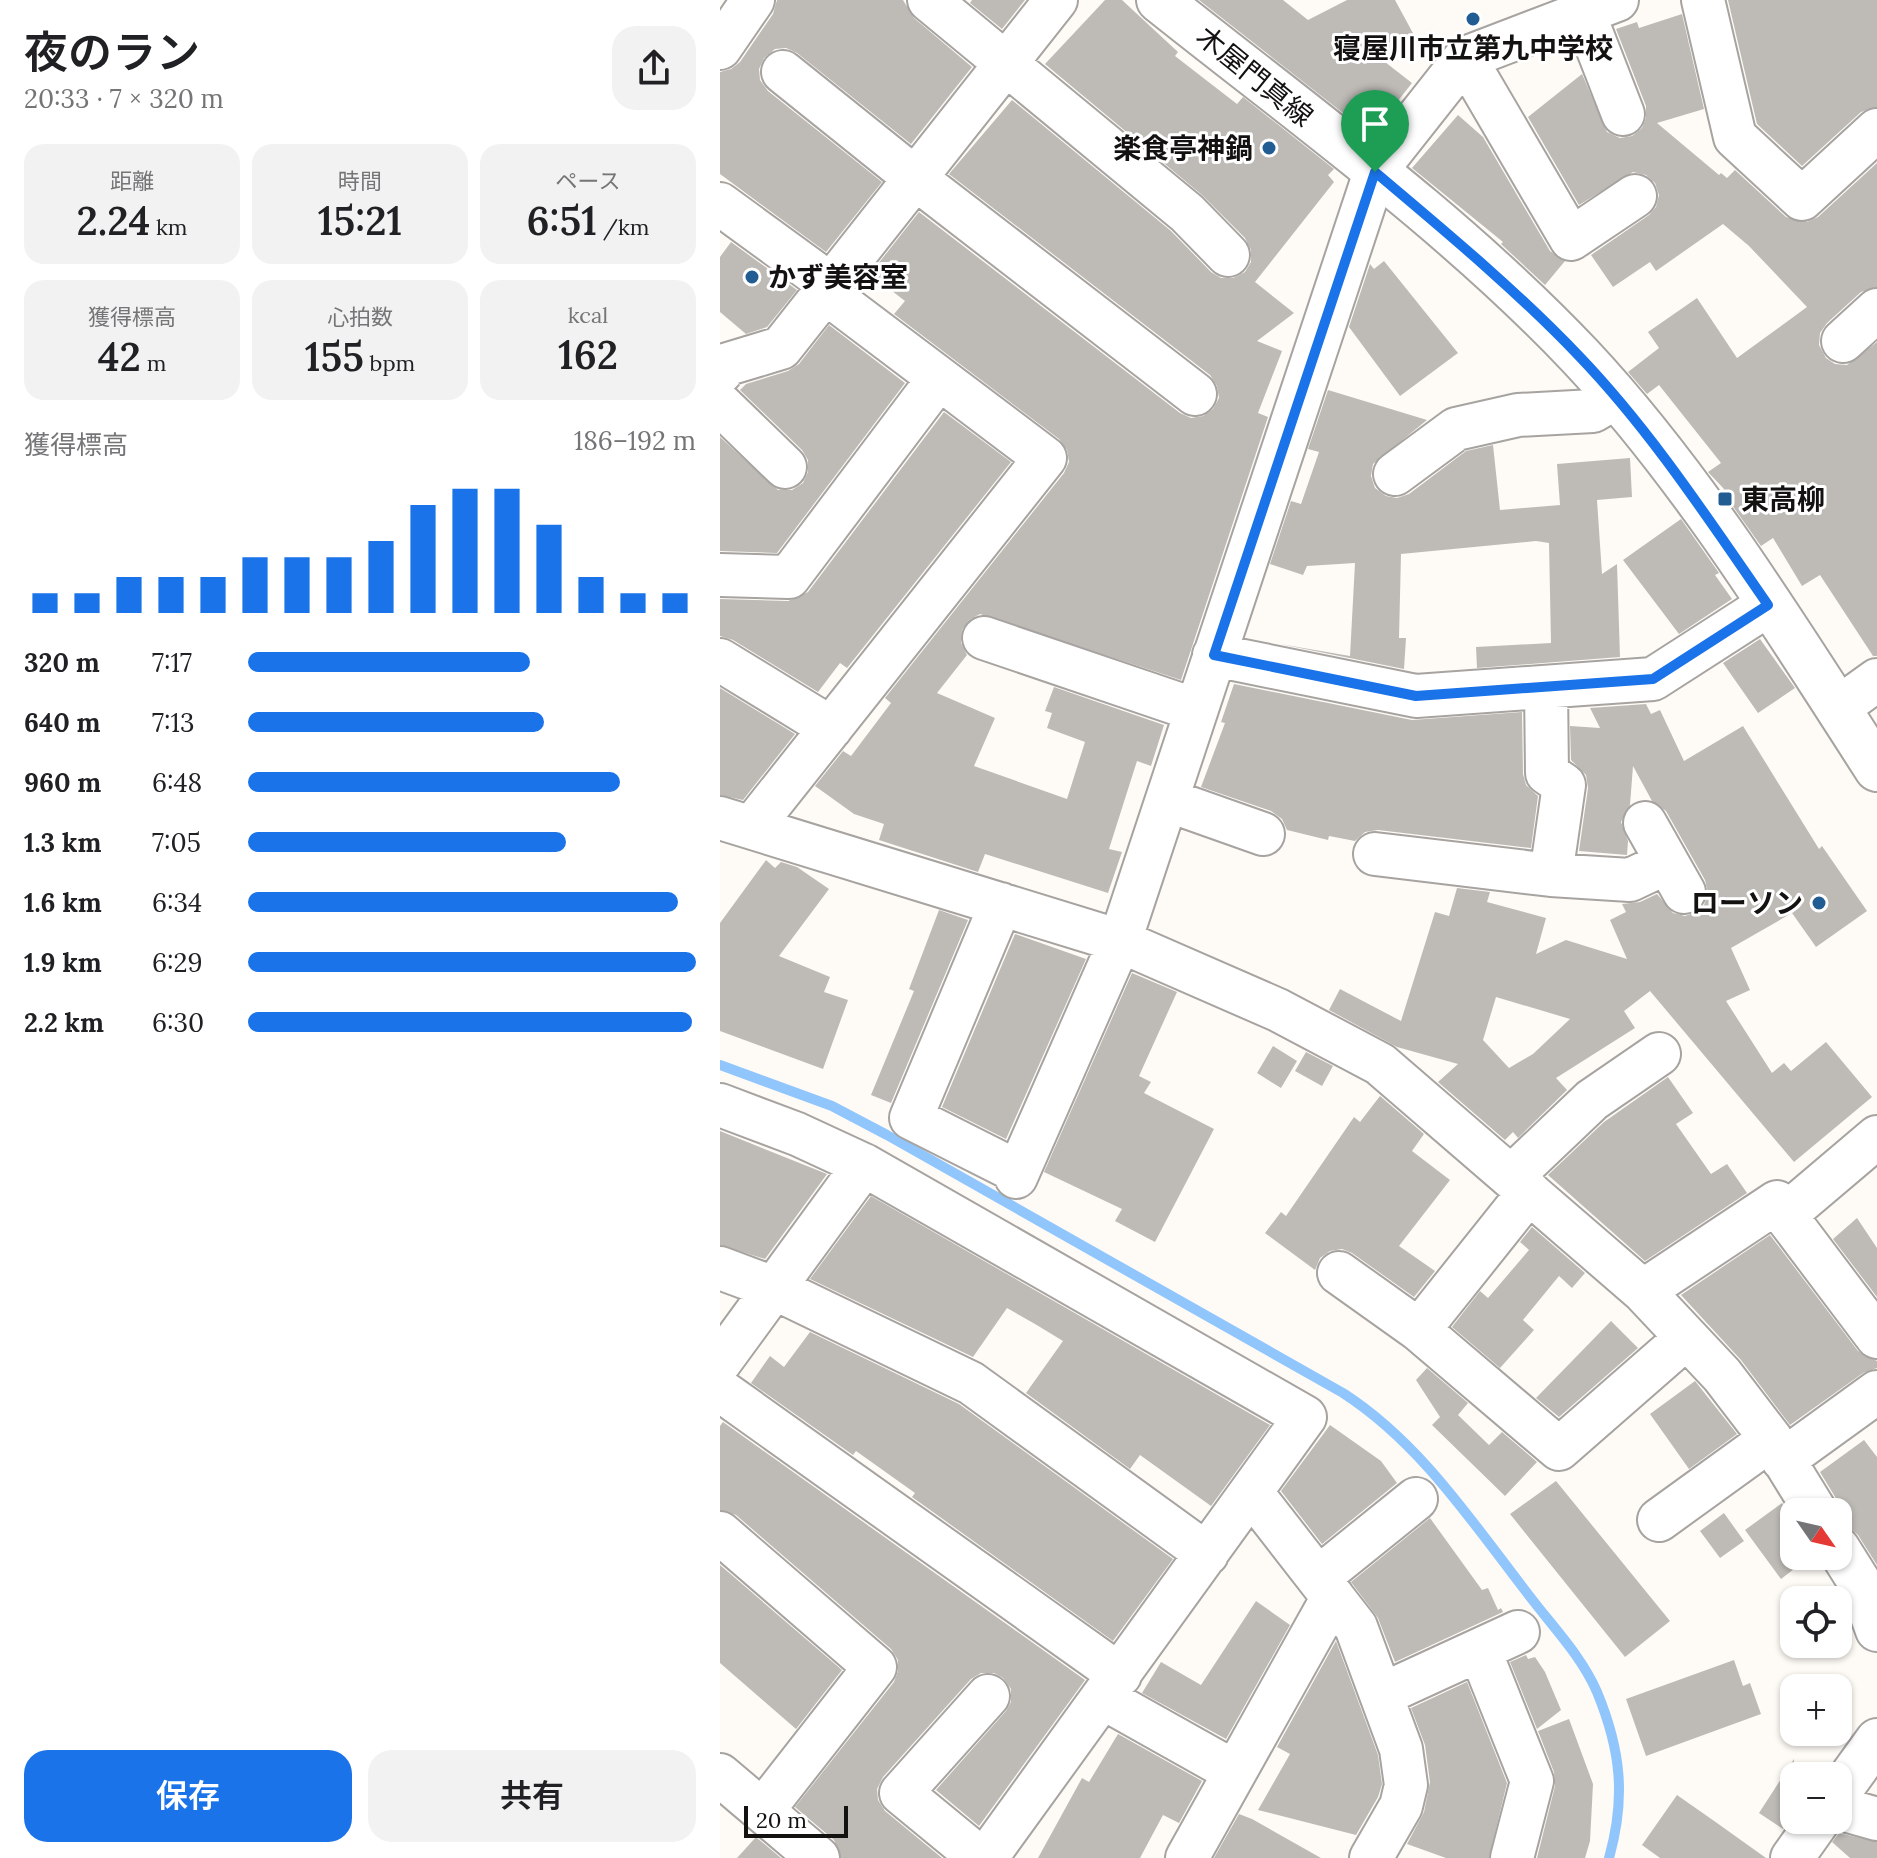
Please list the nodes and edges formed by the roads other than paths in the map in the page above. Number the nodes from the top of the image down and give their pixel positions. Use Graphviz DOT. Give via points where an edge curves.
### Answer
graph roads {
  1 [pos="753,0"];
  2 [pos="929,0"];
  3 [pos="1056,0"];
  4 [pos="1159,0"];
  5 [pos="1703,0"];
  6 [pos="1600,5"];
  7 [pos="720,48"];
  8 [pos="1465,58"];
  9 [pos="1007,61"];
  10 [pos="783,72"];
  11 [pos="1623,114"];
  12 [pos="1877,130"];
  13 [pos="1375,172"];
  14 [pos="915,178"];
  15 [pos="1635,196"];
  16 [pos="726,220"];
  17 [pos="1228,255"];
  18 [pos="828,289"];
  19 [pos="1877,310"];
  20 [pos="1843,341"];
  21 [pos="720,373"];
  22 [pos="939,378"];
  23 [pos="1195,394"];
  24 [pos="1615,398"];
  25 [pos="720,404"];
  26 [pos="785,467"];
  27 [pos="1395,474"];
  28 [pos="720,575"];
  29 [pos="1768,605"];
  30 [pos="984,638"];
  31 [pos="1214,655"];
  32 [pos="720,660"];
  33 [pos="1877,680"];
  34 [pos="1546,687"];
  35 [pos="1838,708"];
  36 [pos="1196,710"];
  37 [pos="831,728"];
  38 [pos="1877,769"];
  39 [pos="1167,800"];
  40 [pos="736,823"];
  41 [pos="1645,823"];
  42 [pos="1263,834"];
  43 [pos="1375,854"];
  44 [pos="1551,875"];
  45 [pos="1001,904"];
  46 [pos="1120,941"];
  47 [pos="1659,1054"];
  48 [pos="720,1105"];
  49 [pos="1877,1137"];
  50 [pos="864,1165"];
  51 [pos="1520,1184"];
  52 [pos="1785,1215"];
  53 [pos="720,1268"];
  54 [pos="1339,1273"];
  55 [pos="774,1288"];
  56 [pos="1643,1291"];
  57 [pos="1419,1330"];
  58 [pos="1877,1337"];
  59 [pos="1686,1338"];
  60 [pos="720,1362"];
  61 [pos="720,1390"];
  62 [pos="1877,1392"];
  63 [pos="1777,1450"];
  64 [pos="1251,1492"];
  65 [pos="1807,1498"];
  66 [pos="1416,1499"];
  67 [pos="1659,1520"];
  68 [pos="720,1533"];
  69 [pos="1207,1554"];
  70 [pos="1852,1563"];
  71 [pos="1868,1581"];
  72 [pos="1326,1588"];
  73 [pos="1877,1630"];
  74 [pos="1518,1632"];
  75 [pos="1480,1651"];
  76 [pos="1112,1686"];
  77 [pos="1381,1695"];
  78 [pos="988,1696"];
  79 [pos="1877,1740"];
  80 [pos="1235,1772"];
  81 [pos="720,1775"];
  82 [pos="1852,1775"];
  83 [pos="763,1810"];
  84 [pos="1852,1812"];
  85 [pos="1877,1819"];
  86 [pos="1809,1834"];
  87 [pos="818,1858"];
  88 [pos="983,1858"];
  89 [pos="1187,1858"];
  90 [pos="1371,1858"];
  91 [pos="1512,1858"];
  92 [pos="1792,1858"];
  1 -- 7 [label="street"];
  2 -- 9 [label="street"];
  3 -- 9 [label="street"];
  4 -- 13 [label="main road, 木屋門真線"];
  5 -- 12 [label="street" via="1735,137 1802,199"];
  6 -- 8 [label="street"];
  6 -- 11 [label="street"];
  8 -- 13 [label="street"];
  8 -- 15 [label="street" via="1571,239"];
  9 -- 14 [label="street"];
  9 -- 17 [label="street" via="1187,213"];
  10 -- 14 [label="street"];
  13 -- 24 [label="main road, 木屋門真線" via="1537,313"];
  13 -- 31 [label="street"];
  14 -- 18 [label="street"];
  14 -- 23 [label="street"];
  16 -- 18 [label="street"];
  18 -- 21 [label="street" via="781,348 728,364"];
  18 -- 22 [label="street"];
  19 -- 20 [label="street"];
  22 -- 28 [label="street" via="789,577"];
  22 -- 37 [label="street" via="1045,458"];
  24 -- 27 [label="street" via="1593,411 1518,415 1456,429"];
  24 -- 29 [label="main road, 木屋門真線"];
  25 -- 26 [label="street"];
  29 -- 34 [label="street" via="1653,679"];
  29 -- 35 [label="main road, 木屋門真線"];
  30 -- 36 [label="street"];
  31 -- 34 [label="street" via="1416,696"];
  31 -- 36 [label="street"];
  32 -- 37 [label="street"];
  33 -- 35 [label="street"];
  34 -- 44 [label="street" via="1547,773 1564,785"];
  35 -- 38 [label="main road, 木屋門真線"];
  36 -- 39 [label="street"];
  37 -- 40 [label="street"];
  39 -- 42 [label="street"];
  39 -- 46 [label="street"];
  40 -- 45 [label="street"];
  41 -- 44 [label="street" via="1675,878"];
  43 -- 44 [label="street"];
  45 -- 46 [label="street"];
  45 -- 46 [label="street" via="911,1118 1017,1174"];
  46 -- 51 [label="street" via="1278,1010 1380,1064"];
  47 -- 51 [label="street" via="1592,1100"];
  48 -- 50 [label="street"];
  49 -- 52 [label="street"];
  50 -- 55 [label="street"];
  50 -- 64 [label="street" via="1305,1417"];
  51 -- 56 [label="street"];
  51 -- 57 [label="street"];
  52 -- 56 [label="street" via="1777,1202"];
  52 -- 58 [label="street"];
  53 -- 55 [label="street"];
  54 -- 57 [label="street"];
  55 -- 60 [label="street"];
  55 -- 69 [label="street" via="971,1383"];
  56 -- 59 [label="street"];
  57 -- 59 [label="street" via="1559,1449"];
  59 -- 63 [label="street" via="1722,1375"];
  61 -- 76 [label="street"];
  62 -- 63 [label="street"];
  63 -- 65 [label="street"];
  63 -- 67 [label="street"];
  64 -- 69 [label="street"];
  64 -- 72 [label="street"];
  66 -- 72 [label="street"];
  68 -- 83 [label="street" via="875,1667"];
  69 -- 76 [label="street"];
  70 -- 71 [label="street"];
  71 -- 73 [label="street"];
  72 -- 77 [label="street" via="1356,1627"];
  72 -- 80 [label="street"];
  74 -- 75 [label="street"];
  75 -- 77 [label="street"];
  75 -- 91 [label="street" via="1532,1781"];
  76 -- 80 [label="street"];
  76 -- 88 [label="street"];
  77 -- 90 [label="street" via="1401,1749 1406,1785 1401,1806"];
  78 -- 88 [label="street" via="901,1793"];
  79 -- 82 [label="street"];
  80 -- 89 [label="street"];
  81 -- 83 [label="street"];
  83 -- 87 [label="street"];
  84 -- 85 [label="street"];
  86 -- 92 [label="street"];
}
